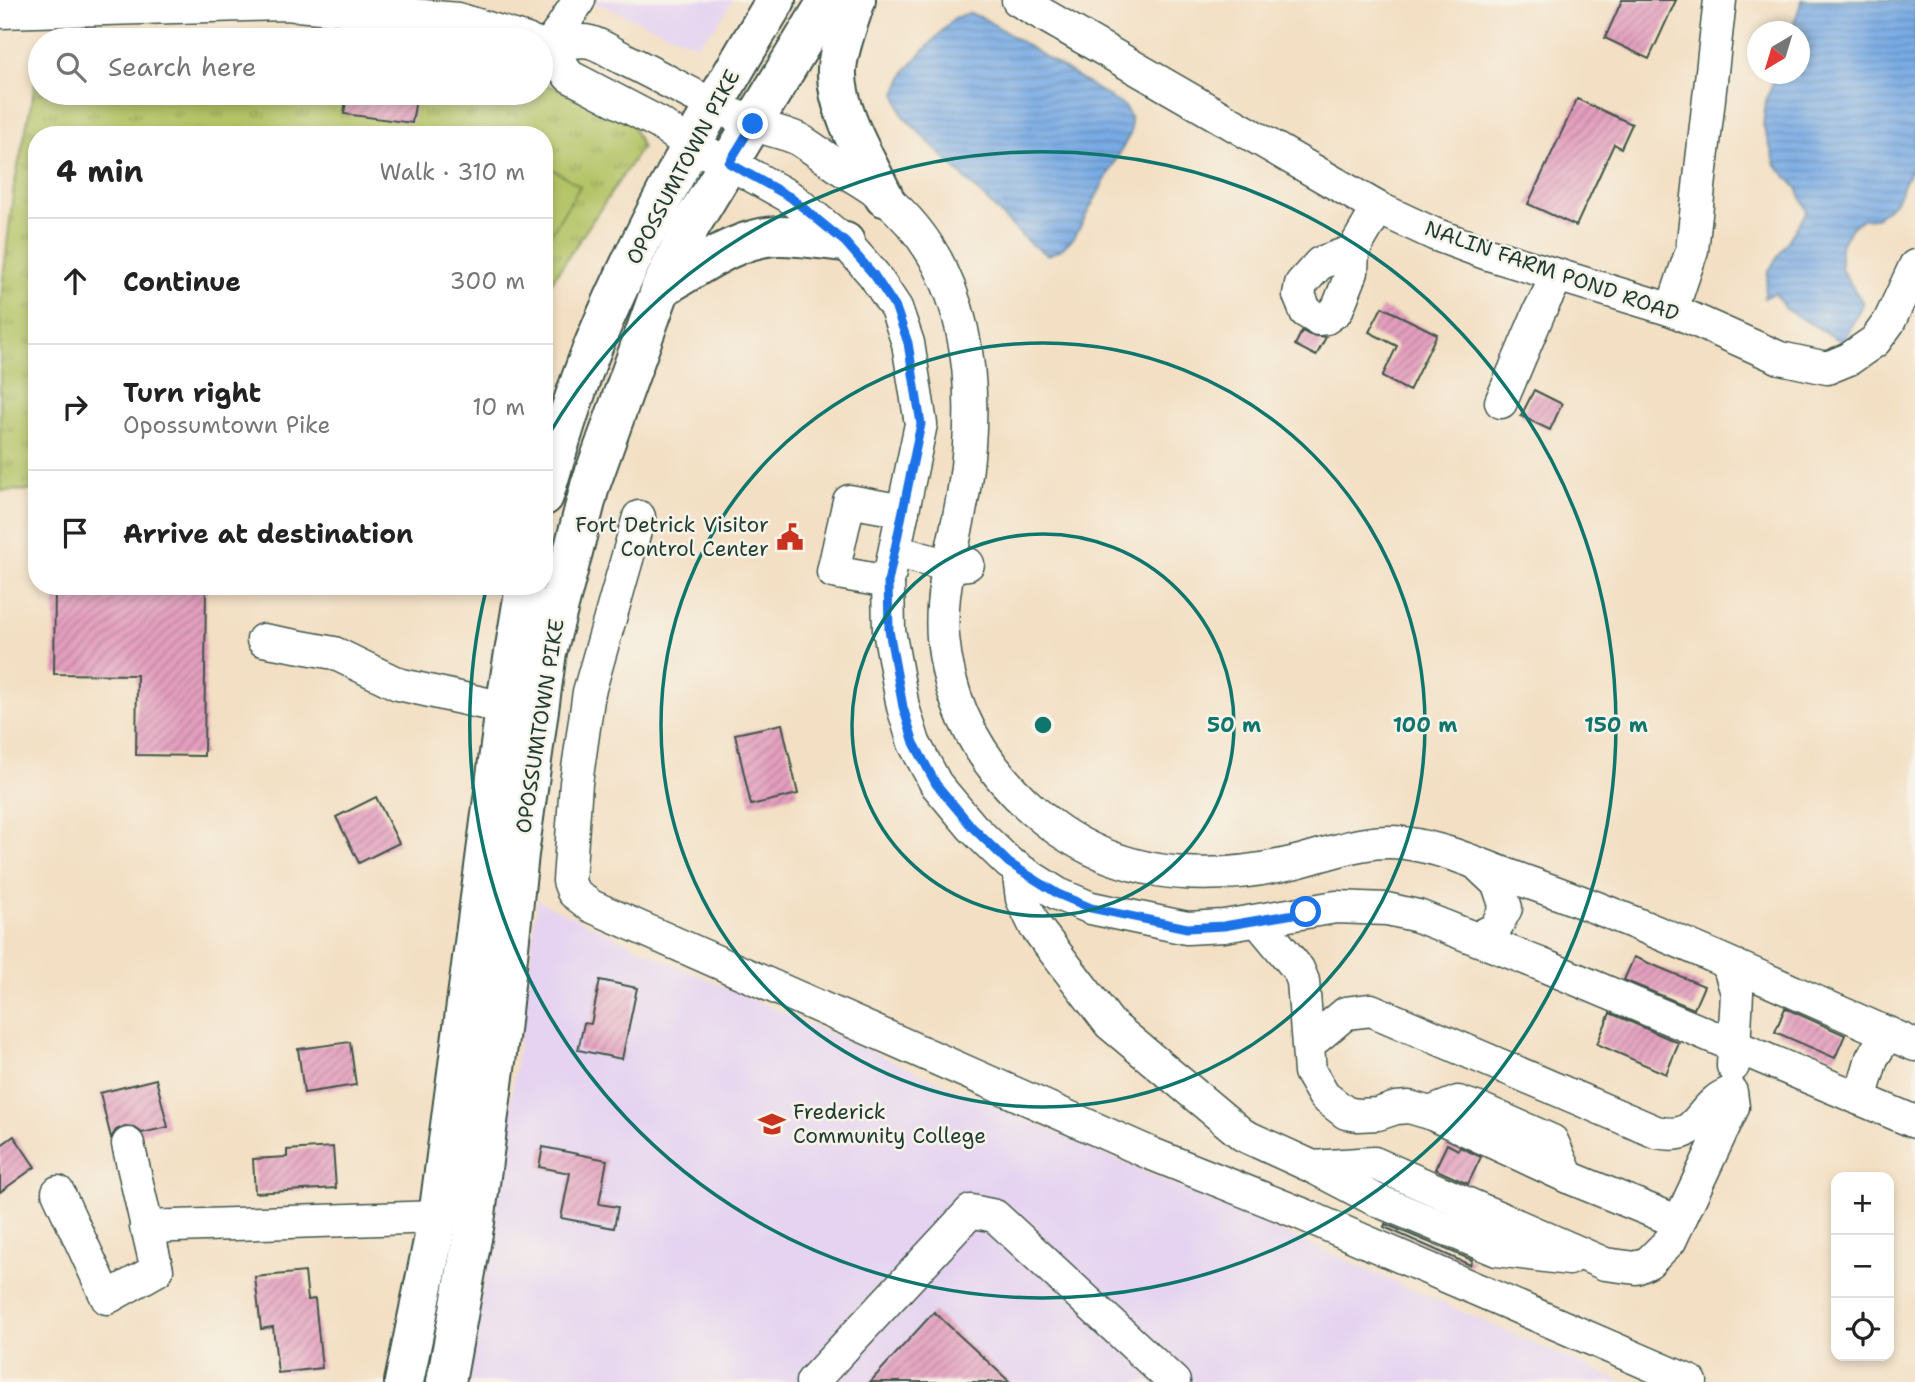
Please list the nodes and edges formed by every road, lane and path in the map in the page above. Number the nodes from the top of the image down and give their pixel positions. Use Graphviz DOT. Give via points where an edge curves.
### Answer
graph roads {
  1 [pos="579,0"];
  2 [pos="776,0"];
  3 [pos="828,0"];
  4 [pos="856,0"];
  5 [pos="1018,0"];
  6 [pos="1720,0"];
  7 [pos="461,9"];
  8 [pos="0,12"];
  9 [pos="503,28"];
  10 [pos="553,29"];
  11 [pos="553,43"];
  12 [pos="553,59"];
  13 [pos="713,104"];
  14 [pos="753,124"];
  15 [pos="692,146"];
  16 [pos="729,163"];
  17 [pos="884,197"];
  18 [pos="1378,208"];
  19 [pos="845,242"];
  20 [pos="1353,251"];
  21 [pos="1915,266"];
  22 [pos="1558,275"];
  23 [pos="661,288"];
  24 [pos="1672,310"];
  25 [pos="1501,402"];
  26 [pos="553,465"];
  27 [pos="903,511"];
  28 [pos="639,517"];
  29 [pos="895,551"];
  30 [pos="960,565"];
  31 [pos="888,582"];
  32 [pos="524,595"];
  33 [pos="263,640"];
  34 [pos="505,708"];
  35 [pos="1472,860"];
  36 [pos="1018,868"];
  37 [pos="1258,921"];
  38 [pos="1477,938"];
  39 [pos="1728,964"];
  40 [pos="1902,1039"];
  41 [pos="1309,1044"];
  42 [pos="1735,1046"];
  43 [pos="1731,1092"];
  44 [pos="1860,1098"];
  45 [pos="1915,1122"];
  46 [pos="128,1144"];
  47 [pos="58,1192"];
  48 [pos="438,1217"];
  49 [pos="1679,1222"];
  50 [pos="146,1227"];
  51 [pos="404,1382"];
  52 [pos="446,1382"];
  53 [pos="812,1382"];
  54 [pos="1174,1382"];
  55 [pos="1691,1382"];
  1 -- 10 [label="street"];
  2 -- 13 [label="main road, OPOSSUMTOWN PIKE"];
  3 -- 14 [label="main road, OPOSSUMTOWN PIKE"];
  4 -- 17 [label="main road" via="837,69 839,92 848,122"];
  5 -- 18 [label="street, NALIN FARM POND ROAD"];
  6 -- 24 [label="street" via="1692,250"];
  7 -- 8 [label="street" via="285,4"];
  7 -- 9 [label="street"];
  11 -- 13 [label="street" via="587,40"];
  12 -- 15 [label="street" via="569,76 659,123"];
  13 -- 14 [label="street"];
  13 -- 15 [label="main road, OPOSSUMTOWN PIKE"];
  14 -- 16 [label="main road, OPOSSUMTOWN PIKE"];
  14 -- 17 [label="street" via="797,139"];
  15 -- 16 [label="street"];
  15 -- 26 [label="main road, OPOSSUMTOWN PIKE" via="594,344"];
  16 -- 19 [label="street" via="790,197"];
  16 -- 23 [label="main road, OPOSSUMTOWN PIKE" via="691,225"];
  17 -- 30 [label="street" via="927,244 950,288 970,363 971,446"];
  18 -- 20 [label="street"];
  18 -- 22 [label="street, NALIN FARM POND ROAD" via="1467,246"];
  19 -- 23 [label="main road" via="778,236 753,240"];
  19 -- 27 [label="street" via="896,308 908,343 921,424"];
  21 -- 24 [label="street, NALIN FARM POND ROAD" via="1875,341 1827,368 1780,358"];
  22 -- 24 [label="street, NALIN FARM POND ROAD"];
  22 -- 25 [label="street"];
  23 -- 52 [label="main road, OPOSSUMTOWN PIKE" via="590,486 547,652 477,1208"];
  27 -- 29 [label="street"];
  27 -- 31 [label="street" via="849,501 833,572"];
  28 -- 55 [label="street" via="589,692 576,783 569,881 573,892 591,906 1152,1154"];
  29 -- 30 [label="street"];
  29 -- 31 [label="street"];
  30 -- 35 [label="street" via="942,631 955,700 971,737 995,772 1062,833 1110,859 1148,870 1197,874 1249,872 1348,846 1394,842 1435,847"];
  31 -- 36 [label="street" via="889,630 914,743 936,784 972,827"];
  32 -- 34 [label="main road, OPOSSUMTOWN PIKE"];
  33 -- 34 [label="street" via="334,653 398,684"];
  34 -- 48 [label="main road, OPOSSUMTOWN PIKE"];
  35 -- 38 [label="street" via="1499,884 1506,908 1495,929"];
  35 -- 39 [label="street"];
  36 -- 37 [label="street" via="1058,894 1127,917 1187,928"];
  36 -- 49 [label="street" via="1022,899 1035,926 1110,1024 1243,1135 1313,1167 1374,1163 1605,1264 1636,1268 1649,1262 1670,1241"];
  37 -- 38 [label="street" via="1336,907 1387,909"];
  37 -- 41 [label="street" via="1303,981"];
  38 -- 42 [label="street"];
  39 -- 40 [label="street"];
  39 -- 42 [label="street" via="1737,993"];
  40 -- 44 [label="street" via="1872,1058"];
  41 -- 43 [label="street" via="1346,1013 1371,1010 1656,1132 1670,1134 1690,1128"];
  41 -- 49 [label="street" via="1310,1072 1324,1096 1346,1113 1378,1114 1409,1107 1430,1113 1458,1102 1552,1141 1568,1177"];
  42 -- 43 [label="street"];
  42 -- 44 [label="street"];
  43 -- 49 [label="street" via="1733,1107"];
  44 -- 45 [label="street"];
  46 -- 50 [label="street"];
  47 -- 50 [label="street" via="107,1298 157,1270"];
  48 -- 50 [label="street"];
  48 -- 51 [label="main road, OPOSSUMTOWN PIKE"];
  53 -- 54 [label="street" via="971,1211 995,1216"];
}
